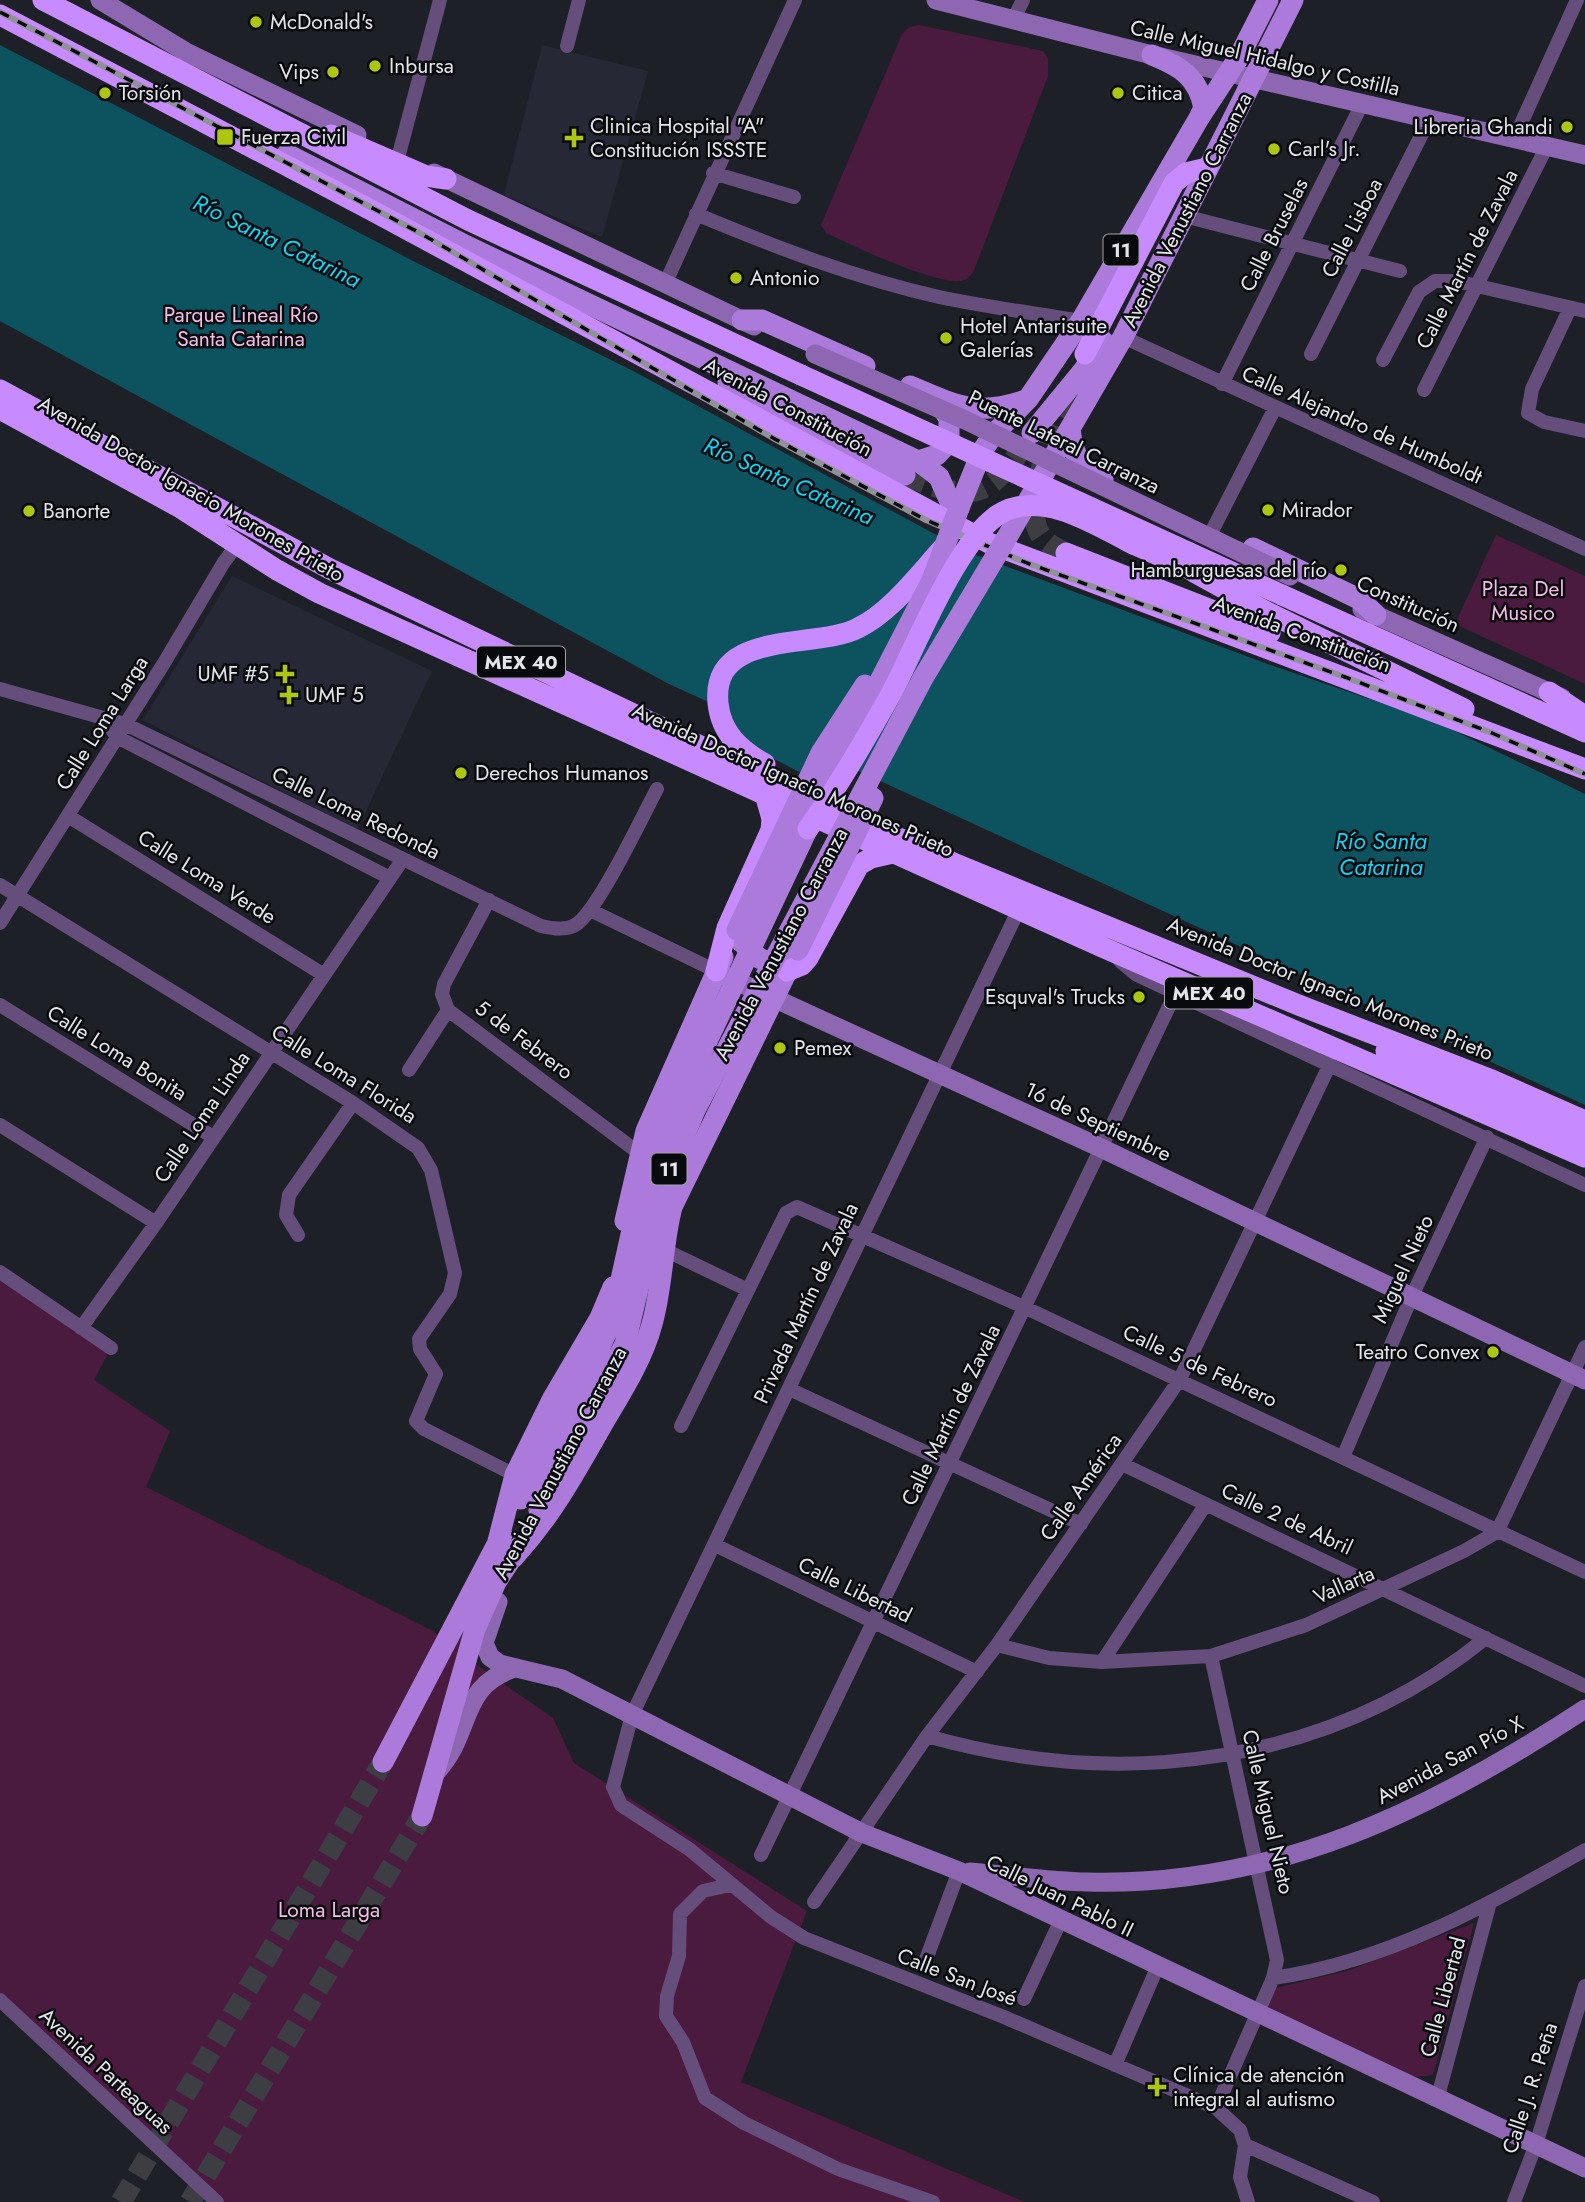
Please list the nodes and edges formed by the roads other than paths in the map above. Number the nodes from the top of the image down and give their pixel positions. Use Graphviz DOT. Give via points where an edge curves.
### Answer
graph roads {
  1 [pos="43,0"];
  2 [pos="100,0"];
  3 [pos="440,0"];
  4 [pos="579,0"];
  5 [pos="795,0"];
  6 [pos="936,0"];
  7 [pos="1023,0"];
  8 [pos="1268,0"];
  9 [pos="1293,0"];
  10 [pos="1577,0"];
  11 [pos="0,3"];
  12 [pos="0,15"];
  13 [pos="1013,20"];
  14 [pos="567,46"];
  15 [pos="1152,55"];
  16 [pos="1229,73"];
  17 [pos="1252,79"];
  18 [pos="236,102"];
  19 [pos="1362,104"];
  20 [pos="1199,118"];
  21 [pos="1429,120"];
  22 [pos="1515,137"];
  23 [pos="1547,146"];
  24 [pos="398,155"];
  25 [pos="1585,155"];
  26 [pos="1207,168"];
  27 [pos="713,173"];
  28 [pos="446,179"];
  29 [pos="794,197"];
  30 [pos="696,214"];
  31 [pos="1184,216"];
  32 [pos="1168,245"];
  33 [pos="1293,245"];
  34 [pos="1359,261"];
  35 [pos="1400,271"];
  36 [pos="665,284"];
  37 [pos="1479,286"];
  38 [pos="1578,309"];
  39 [pos="741,320"];
  40 [pos="1081,321"];
  41 [pos="1123,337"];
  42 [pos="1086,354"];
  43 [pos="1311,354"];
  44 [pos="1383,360"];
  45 [pos="1222,384"];
  46 [pos="0,390"];
  47 [pos="1424,390"];
  48 [pos="934,396"];
  49 [pos="1028,399"];
  50 [pos="1275,408"];
  51 [pos="0,409"];
  52 [pos="1070,429"];
  53 [pos="1585,431"];
  54 [pos="1032,433"];
  55 [pos="912,468"];
  56 [pos="955,506"];
  57 [pos="1213,529"];
  58 [pos="946,540"];
  59 [pos="237,545"];
  60 [pos="1585,549"];
  61 [pos="1066,553"];
  62 [pos="1194,572"];
  63 [pos="1286,585"];
  64 [pos="1376,615"];
  65 [pos="901,640"];
  66 [pos="1393,647"];
  67 [pos="1304,660"];
  68 [pos="0,689"];
  69 [pos="1549,692"];
  70 [pos="1585,708"];
  71 [pos="1585,716"];
  72 [pos="121,731"];
  73 [pos="1585,732"];
  74 [pos="888,744"];
  75 [pos="1582,768"];
  76 [pos="657,789"];
  77 [pos="765,794"];
  78 [pos="68,816"];
  79 [pos="808,829"];
  80 [pos="893,853"];
  81 [pos="403,859"];
  82 [pos="390,878"];
  83 [pos="0,886"];
  84 [pos="17,896"];
  85 [pos="489,900"];
  86 [pos="1056,905"];
  87 [pos="1019,909"];
  88 [pos="590,911"];
  89 [pos="0,923"];
  90 [pos="736,933"];
  91 [pos="1102,947"];
  92 [pos="716,971"];
  93 [pos="786,971"];
  94 [pos="324,975"];
  95 [pos="1176,992"];
  96 [pos="773,1000"];
  97 [pos="0,1005"];
  98 [pos="1301,1006"];
  99 [pos="700,1008"];
  100 [pos="448,1010"];
  101 [pos="752,1045"];
  102 [pos="270,1052"];
  103 [pos="1329,1064"];
  104 [pos="409,1070"];
  105 [pos="937,1075"];
  106 [pos="353,1103"];
  107 [pos="1585,1121"];
  108 [pos="1507,1124"];
  109 [pos="0,1125"];
  110 [pos="213,1137"];
  111 [pos="1487,1138"];
  112 [pos="1585,1141"];
  113 [pos="1099,1147"];
  114 [pos="639,1153"];
  115 [pos="1585,1157"];
  116 [pos="1585,1167"];
  117 [pos="1585,1185"];
  118 [pos="1256,1221"];
  119 [pos="156,1223"];
  120 [pos="298,1235"];
  121 [pos="862,1235"];
  122 [pos="663,1249"];
  123 [pos="0,1272"];
  124 [pos="748,1290"];
  125 [pos="1412,1296"];
  126 [pos="1027,1308"];
  127 [pos="600,1318"];
  128 [pos="81,1328"];
  129 [pos="646,1342"];
  130 [pos="1585,1347"];
  131 [pos="111,1348"];
  132 [pos="1578,1377"];
  133 [pos="1180,1379"];
  134 [pos="789,1389"];
  135 [pos="681,1426"];
  136 [pos="1343,1457"];
  137 [pos="1122,1464"];
  138 [pos="951,1465"];
  139 [pos="515,1475"];
  140 [pos="1206,1504"];
  141 [pos="530,1505"];
  142 [pos="1081,1524"];
  143 [pos="1497,1532"];
  144 [pos="715,1545"];
  145 [pos="505,1552"];
  146 [pos="1585,1572"];
  147 [pos="1387,1589"];
  148 [pos="875,1623"];
  149 [pos="1486,1638"];
  150 [pos="997,1645"];
  151 [pos="1211,1656"];
  152 [pos="1102,1662"];
  153 [pos="515,1668"];
  154 [pos="977,1672"];
  155 [pos="1585,1686"];
  156 [pos="1585,1709"];
  157 [pos="632,1715"];
  158 [pos="927,1737"];
  159 [pos="1233,1754"];
  160 [pos="383,1762"];
  161 [pos="437,1771"];
  162 [pos="789,1795"];
  163 [pos="422,1816"];
  164 [pos="862,1833"];
  165 [pos="1585,1850"];
  166 [pos="761,1855"];
  167 [pos="1258,1863"];
  168 [pos="959,1871"];
  169 [pos="730,1885"];
  170 [pos="814,1902"];
  171 [pos="1489,1906"];
  172 [pos="1060,1922"];
  173 [pos="925,1962"];
  174 [pos="1157,1968"];
  175 [pos="1273,1978"];
  176 [pos="1585,1986"];
  177 [pos="1024,1999"];
  178 [pos="0,2000"];
  179 [pos="1256,2013"];
  180 [pos="1115,2065"];
  181 [pos="1437,2100"];
  182 [pos="1216,2108"];
  183 [pos="1536,2144"];
  184 [pos="1245,2145"];
  185 [pos="1585,2168"];
  186 [pos="217,2202"];
  187 [pos="933,2202"];
  188 [pos="1248,2202"];
  189 [pos="1373,2202"];
  190 [pos="1514,2202"];
  1 -- 18 [label="highway, Avenida Constitución"];
  2 -- 24 [label="street" via="186,52"];
  3 -- 24 [label="street"];
  4 -- 14 [label="street"];
  5 -- 27 [label="street"];
  6 -- 13 [label="street, Calle Miguel Hidalgo y Costilla"];
  7 -- 13 [label="street"];
  8 -- 16 [label="main road, Avenida Venustiano Carranza / 11"];
  9 -- 17 [label="main road, Avenida Venustiano Carranza / 11"];
  10 -- 22 [label="street, Calle Martín de Zavala"];
  11 -- 55 [label="main road" via="262,142 586,302 702,369"];
  12 -- 67 [label="highway, Avenida Constitución" via="989,543"];
  13 -- 15 [label="street, Calle Miguel Hidalgo y Costilla"];
  15 -- 16 [label="street, Calle Miguel Hidalgo y Costilla"];
  15 -- 20 [label="main road" via="1176,64 1196,83 1204,108"];
  16 -- 17 [label="street, Calle Miguel Hidalgo y Costilla"];
  16 -- 20 [label="main road, Avenida Venustiano Carranza / 11"];
  17 -- 19 [label="street, Calle Miguel Hidalgo y Costilla"];
  17 -- 26 [label="main road, Avenida Venustiano Carranza / 11"];
  18 -- 28 [label="highway" via="266,106 418,173"];
  18 -- 63 [label="highway, Avenida Constitución, bridge" via="468,220 801,375"];
  19 -- 21 [label="street, Calle Miguel Hidalgo y Costilla"];
  19 -- 33 [label="street, Calle Bruselas"];
  20 -- 40 [label="main road, Avenida Venustiano Carranza / 11"];
  21 -- 22 [label="street, Calle Miguel Hidalgo y Costilla"];
  21 -- 34 [label="street, Calle Lisboa"];
  22 -- 23 [label="street, Calle Miguel Hidalgo y Costilla"];
  23 -- 25 [label="street, Calle Miguel Hidalgo y Costilla"];
  23 -- 37 [label="street, Calle Martín de Zavala"];
  24 -- 28 [label="street"];
  26 -- 31 [label="main road, Avenida Venustiano Carranza / 11"];
  26 -- 42 [label="highway" via="1186,173 1174,183"];
  27 -- 29 [label="street"];
  27 -- 30 [label="street"];
  28 -- 36 [label="street"];
  30 -- 36 [label="street"];
  30 -- 40 [label="street" via="780,249 868,278 940,297"];
  31 -- 32 [label="main road, Avenida Venustiano Carranza / 11"];
  31 -- 33 [label="street"];
  32 -- 41 [label="main road, Avenida Venustiano Carranza / 11"];
  32 -- 54 [label="main road" via="1150,257 1083,371"];
  33 -- 34 [label="street"];
  33 -- 45 [label="street, Calle Bruselas"];
  34 -- 35 [label="street"];
  34 -- 43 [label="street, Calle Lisboa"];
  36 -- 39 [label="street"];
  37 -- 38 [label="street"];
  37 -- 44 [label="street" via="1436,281 1419,292"];
  37 -- 47 [label="street, Calle Martín de Zavala"];
  38 -- 53 [label="street" via="1532,388 1528,414"];
  39 -- 48 [label="main road" via="762,320"];
  39 -- 63 [label="street, Puente Lateral Carranza, bridge" via="965,419"];
  40 -- 49 [label="main road, Avenida Venustiano Carranza / 11"];
  41 -- 45 [label="street, Calle Alejandro de Humboldt"];
  41 -- 52 [label="main road, Avenida Venustiano Carranza / 11"];
  45 -- 50 [label="street, Calle Alejandro de Humboldt"];
  46 -- 86 [label="highway, Avenida Doctor Ignacio Morones Prieto / MEX 40" via="330,569 471,638 887,832"];
  48 -- 49 [label="main road" via="979,410 1005,408"];
  48 -- 55 [label="main road" via="949,418 951,434 944,450"];
  49 -- 56 [label="main road, Avenida Venustiano Carranza / 11" via="989,440"];
  50 -- 57 [label="street"];
  50 -- 60 [label="street, Calle Alejandro de Humboldt"];
  51 -- 59 [label="highway, Avenida Doctor Ignacio Morones Prieto / MEX 40"];
  52 -- 57 [label="main road" via="1076,458 1088,471"];
  52 -- 74 [label="main road, Avenida Venustiano Carranza / 11, bridge"];
  55 -- 56 [label="main road" via="939,477"];
  56 -- 58 [label="main road, Avenida Venustiano Carranza / 11, bridge"];
  57 -- 64 [label="main road" via="1359,599"];
  58 -- 65 [label="main road, Avenida Venustiano Carranza / 11, bridge" via="932,580"];
  58 -- 86 [label="highway" via="909,585 859,628 831,637 771,644 737,657 720,683 718,701 726,731 744,753 778,771"];
  59 -- 72 [label="street, Calle Loma Larga"];
  59 -- 77 [label="highway, Avenida Doctor Ignacio Morones Prieto / MEX 40" via="332,598"];
  61 -- 67 [label="highway" via="1267,632 1288,642"];
  62 -- 66 [label="highway" via="1331,631"];
  62 -- 75 [label="highway"];
  62 -- 79 [label="highway, bridge" via="1052,508 1015,508 1002,513 975,537 851,765"];
  63 -- 64 [label="street, Constitución"];
  63 -- 66 [label="highway, Avenida Constitución"];
  64 -- 69 [label="street, Constitución"];
  65 -- 79 [label="main road, Avenida Venustiano Carranza / 11, bridge"];
  65 -- 90 [label="main road, bridge" via="821,753"];
  66 -- 73 [label="highway, Avenida Constitución"];
  67 -- 75 [label="highway, Avenida Constitución"];
  68 -- 72 [label="street, Calle Loma Redonda" via="100,717"];
  69 -- 70 [label="street, Constitución"];
  69 -- 71 [label="highway"];
  72 -- 78 [label="street, Calle Loma Larga"];
  72 -- 81 [label="street, Calle Loma Redonda"];
  72 -- 82 [label="street, Calle Loma Redonda"];
  74 -- 93 [label="main road, bridge" via="873,798"];
  74 -- 141 [label="main road, Avenida Venustiano Carranza / 11, bridge" via="713,1073 658,1203 630,1332"];
  76 -- 88 [label="street"];
  77 -- 80 [label="highway, Avenida Doctor Ignacio Morones Prieto / MEX 40"];
  77 -- 92 [label="highway" via="771,830 727,929"];
  78 -- 84 [label="street, Calle Loma Larga"];
  78 -- 94 [label="street, Calle Loma Verde"];
  79 -- 141 [label="main road, Avenida Venustiano Carranza / 11, bridge" via="663,1134 638,1203 604,1340"];
  80 -- 87 [label="highway, Avenida Doctor Ignacio Morones Prieto / MEX 40"];
  80 -- 93 [label="highway" via="859,865 808,958"];
  81 -- 82 [label="street, Calle Loma Linda"];
  81 -- 85 [label="street, Calle Loma Redonda"];
  82 -- 94 [label="street, Calle Loma Linda"];
  83 -- 84 [label="street, Calle Loma Florida"];
  84 -- 89 [label="street, Calle Loma Larga"];
  84 -- 102 [label="street, Calle Loma Florida"];
  85 -- 88 [label="street, Calle Loma Redonda" via="552,928 570,928"];
  85 -- 100 [label="street, 5 de Febrero" via="444,984 442,995"];
  86 -- 98 [label="highway, Avenida Doctor Ignacio Morones Prieto / MEX 40"];
  87 -- 91 [label="highway, Avenida Doctor Ignacio Morones Prieto / MEX 40"];
  87 -- 105 [label="street, Privada Martín de Zavala"];
  88 -- 92 [label="street, 16 de Septiembre"];
  90 -- 92 [label="main road"];
  90 -- 93 [label="main road" via="759,958"];
  91 -- 95 [label="street" via="1137,975"];
  91 -- 108 [label="highway, Avenida Doctor Ignacio Morones Prieto / MEX 40"];
  92 -- 96 [label="street, 16 de Septiembre"];
  92 -- 99 [label="main road"];
  93 -- 96 [label="main road"];
  94 -- 102 [label="street, Calle Loma Linda"];
  95 -- 103 [label="street"];
  95 -- 113 [label="street, Calle Martín de Zavala"];
  96 -- 101 [label="main road"];
  96 -- 105 [label="street, 16 de Septiembre"];
  97 -- 110 [label="street, Calle Loma Bonita"];
  98 -- 107 [label="highway, Avenida Doctor Ignacio Morones Prieto / MEX 40" via="1471,1071"];
  98 -- 112 [label="highway, MEX 40" via="1421,1069"];
  99 -- 101 [label="main road" via="721,1003 738,1009 751,1024"];
  99 -- 114 [label="main road"];
  100 -- 104 [label="street"];
  100 -- 114 [label="street, 5 de Febrero"];
  101 -- 122 [label="main road" via="676,1198"];
  102 -- 106 [label="street, Calle Loma Florida"];
  102 -- 110 [label="street, Calle Loma Linda"];
  103 -- 111 [label="street"];
  103 -- 118 [label="street, Calle América"];
  105 -- 113 [label="street, 16 de Septiembre"];
  105 -- 121 [label="street, Privada Martín de Zavala"];
  106 -- 120 [label="street" via="289,1195 286,1215"];
  106 -- 139 [label="street, Calle Loma Florida" via="407,1137 426,1158 454,1265 450,1294 419,1339 436,1374 416,1421"];
  108 -- 115 [label="highway, Avenida Doctor Ignacio Morones Prieto / MEX 40"];
  108 -- 116 [label="highway, MEX 40"];
  109 -- 119 [label="street"];
  110 -- 119 [label="street, Calle Loma Linda"];
  111 -- 117 [label="street"];
  111 -- 125 [label="street, Miguel Nieto"];
  113 -- 118 [label="street, 16 de Septiembre"];
  113 -- 126 [label="street, Calle Martín de Zavala"];
  114 -- 127 [label="main road" via="617,1272"];
  118 -- 125 [label="street, 16 de Septiembre"];
  118 -- 133 [label="street, Calle América"];
  119 -- 128 [label="street, Calle Loma Linda"];
  121 -- 124 [label="street, Calle 5 de Febrero" via="793,1207"];
  121 -- 126 [label="street, Calle 5 de Febrero"];
  121 -- 134 [label="street, Privada Martín de Zavala"];
  122 -- 124 [label="street"];
  122 -- 129 [label="main road" via="659,1294"];
  123 -- 128 [label="street"];
  124 -- 135 [label="street"];
  125 -- 132 [label="street, 16 de Septiembre"];
  125 -- 136 [label="street, Miguel Nieto"];
  126 -- 133 [label="street, Calle 5 de Febrero"];
  126 -- 138 [label="street, Calle Martín de Zavala"];
  127 -- 129 [label="main road" via="616,1344"];
  127 -- 139 [label="main road"];
  128 -- 131 [label="street"];
  129 -- 145 [label="main road" via="551,1514"];
  130 -- 132 [label="street"];
  132 -- 143 [label="street"];
  133 -- 136 [label="street, Calle 5 de Febrero"];
  133 -- 137 [label="street, Calle América"];
  134 -- 138 [label="street"];
  134 -- 144 [label="street, Privada Martín de Zavala"];
  136 -- 143 [label="street, Calle 5 de Febrero"];
  137 -- 140 [label="street, Calle 2 de Abril"];
  137 -- 142 [label="street, Calle América"];
  138 -- 142 [label="street"];
  138 -- 148 [label="street, Calle Martín de Zavala"];
  139 -- 145 [label="main road"];
  140 -- 147 [label="street, Calle 2 de Abril"];
  140 -- 152 [label="street"];
  141 -- 145 [label="main road, Avenida Venustiano Carranza / 11"];
  142 -- 150 [label="street, Calle América"];
  143 -- 146 [label="street, Calle 5 de Febrero"];
  143 -- 147 [label="street, Vallarta"];
  144 -- 148 [label="street, Calle Libertad"];
  144 -- 157 [label="street, Privada Martín de Zavala"];
  145 -- 153 [label="street, Calle Juan Pablo II" via="484,1643 494,1661"];
  145 -- 160 [label="main road, Avenida Venustiano Carranza / 11"];
  145 -- 161 [label="main road, Avenida Venustiano Carranza / 11" via="475,1629"];
  147 -- 149 [label="street, Calle 2 de Abril"];
  147 -- 151 [label="street, Vallarta" via="1306,1625"];
  148 -- 154 [label="street, Calle Libertad"];
  148 -- 162 [label="street, Calle Martín de Zavala"];
  149 -- 155 [label="street, Calle 2 de Abril"];
  149 -- 159 [label="street" via="1454,1664 1369,1710 1286,1743"];
  150 -- 152 [label="street, Vallarta" via="1049,1658"];
  150 -- 154 [label="street, Calle América"];
  151 -- 152 [label="street, Vallarta"];
  151 -- 159 [label="street, Calle Miguel Nieto"];
  153 -- 157 [label="street, Calle Juan Pablo II" via="562,1679"];
  153 -- 161 [label="street" via="478,1691 457,1745"];
  154 -- 158 [label="street, Calle América"];
  156 -- 167 [label="street, Avenida San Pío X" via="1425,1804 1338,1842"];
  157 -- 162 [label="street, Calle Juan Pablo II"];
  157 -- 169 [label="street, Calle San José" via="612,1779 615,1796"];
  158 -- 159 [label="street" via="1028,1759 1102,1766"];
  158 -- 164 [label="street, Calle América"];
  159 -- 167 [label="street, Calle Miguel Nieto"];
  161 -- 163 [label="main road, Avenida Venustiano Carranza / 11"];
  162 -- 164 [label="street, Calle Juan Pablo II"];
  162 -- 166 [label="street, Calle Martín de Zavala"];
  164 -- 168 [label="street, Calle Juan Pablo II"];
  164 -- 170 [label="street, Calle América"];
  165 -- 171 [label="street"];
  167 -- 168 [label="street, Avenida San Pío X" via="1154,1879 1087,1882"];
  167 -- 175 [label="street, Calle Miguel Nieto" via="1276,1943"];
  168 -- 172 [label="street, Calle Juan Pablo II"];
  168 -- 173 [label="street"];
  169 -- 180 [label="street, Calle San José" via="804,1938"];
  169 -- 187 [label="street" via="703,1891 680,1914 679,1956 665,2006 705,2098 744,2123 838,2169"];
  171 -- 175 [label="street" via="1367,1956"];
  171 -- 181 [label="street, Calle Libertad"];
  172 -- 174 [label="street, Calle Juan Pablo II"];
  172 -- 177 [label="street"];
  174 -- 179 [label="street, Calle Juan Pablo II"];
  174 -- 180 [label="street"];
  175 -- 179 [label="street"];
  176 -- 183 [label="street, Calle J. R. Peña"];
  178 -- 186 [label="street, Avenida Parteaguas"];
  179 -- 181 [label="street, Calle Juan Pablo II"];
  179 -- 182 [label="street"];
  180 -- 182 [label="street, Calle San José"];
  181 -- 183 [label="street, Calle Juan Pablo II"];
  182 -- 184 [label="street, Calle San José" via="1240,2130"];
  183 -- 185 [label="street, Calle Juan Pablo II"];
  183 -- 190 [label="street, Calle J. R. Peña"];
  184 -- 188 [label="street" via="1240,2177"];
  184 -- 189 [label="street"];
}
